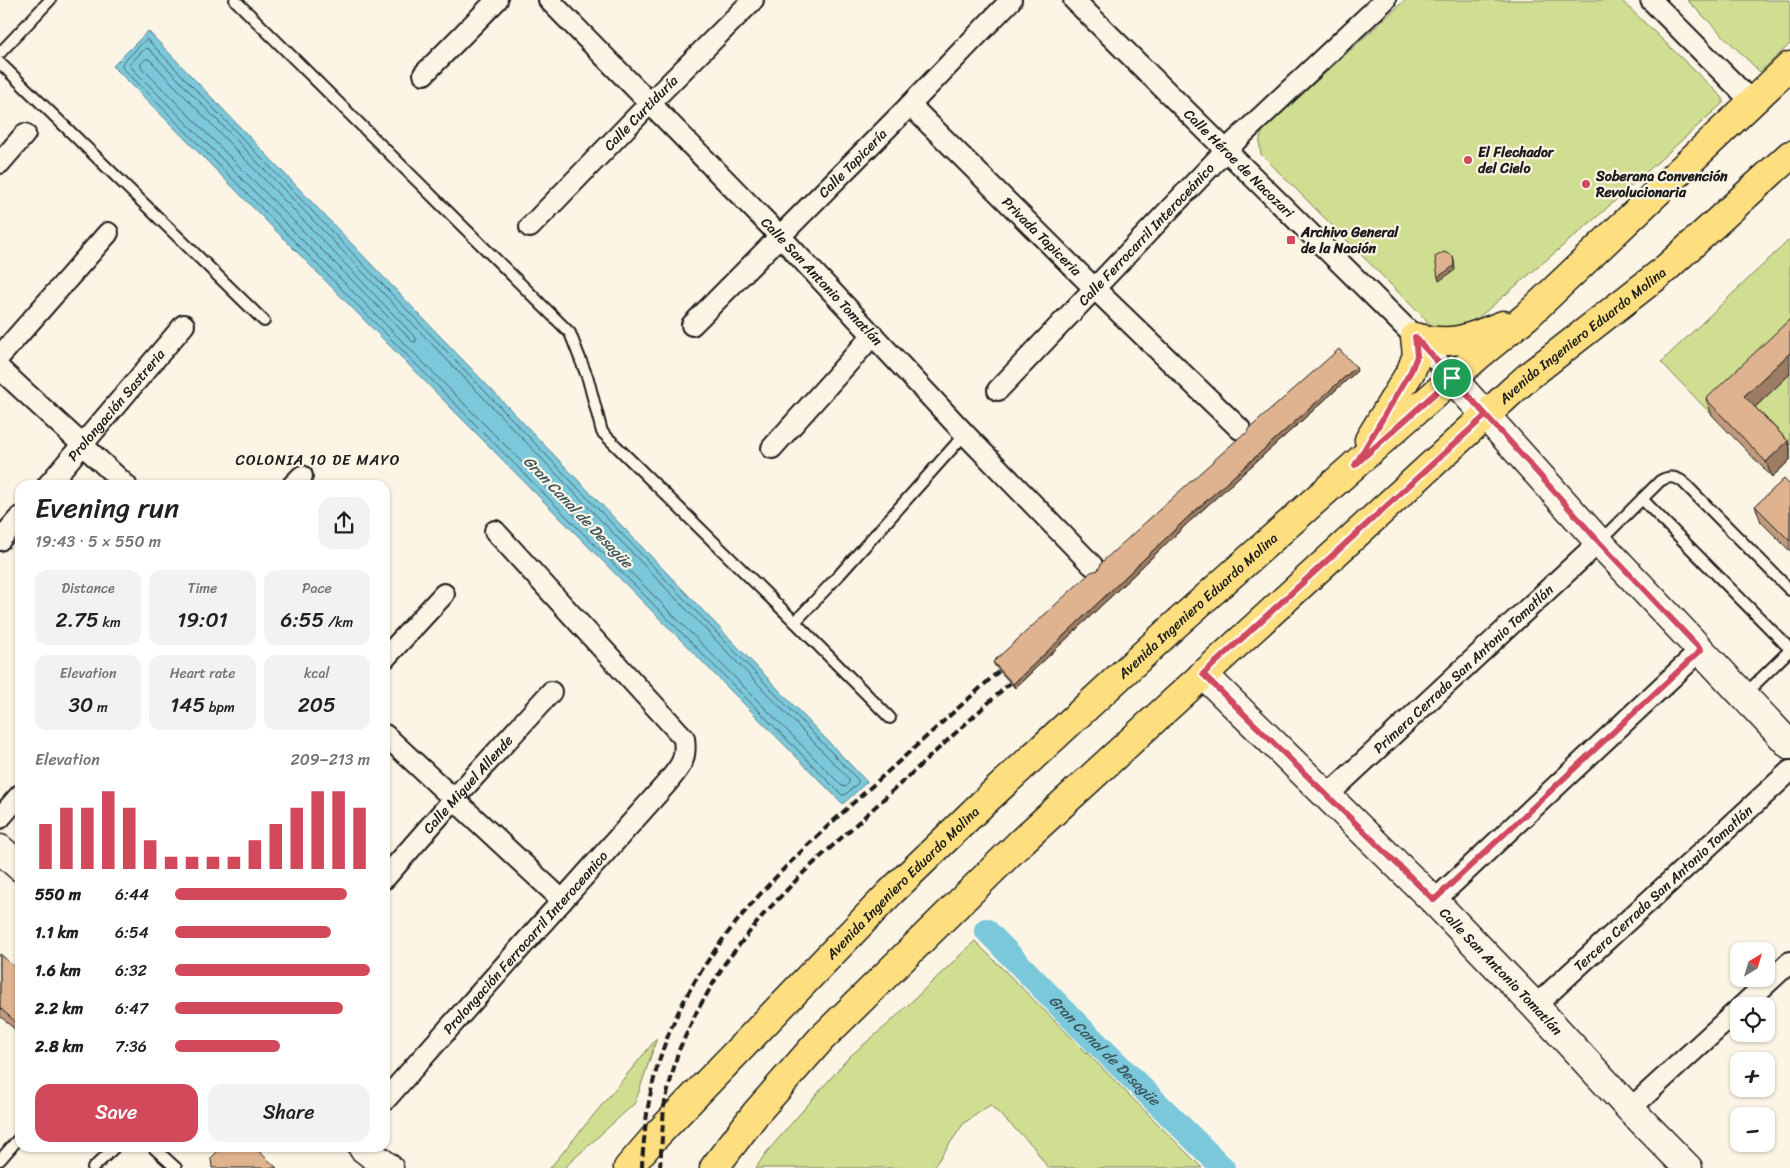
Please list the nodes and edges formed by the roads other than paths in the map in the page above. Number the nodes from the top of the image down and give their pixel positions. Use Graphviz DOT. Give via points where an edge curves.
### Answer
graph roads {
  1 [pos="50,0"];
  2 [pos="235,0"];
  3 [pos="497,0"];
  4 [pos="550,0"];
  5 [pos="753,0"];
  6 [pos="1011,0"];
  7 [pos="1074,0"];
  8 [pos="1385,0"];
  9 [pos="1651,0"];
  10 [pos="0,53"];
  11 [pos="0,63"];
  12 [pos="1790,66"];
  13 [pos="424,74"];
  14 [pos="1752,102"];
  15 [pos="650,103"];
  16 [pos="910,105"];
  17 [pos="25,134"];
  18 [pos="1226,150"];
  19 [pos="1790,155"];
  20 [pos="0,163"];
  21 [pos="530,227"];
  22 [pos="108,233"];
  23 [pos="779,236"];
  24 [pos="1094,288"];
  25 [pos="1526,317"];
  26 [pos="264,321"];
  27 [pos="184,325"];
  28 [pos="692,325"];
  29 [pos="872,335"];
  30 [pos="1415,337"];
  31 [pos="0,356"];
  32 [pos="0,369"];
  33 [pos="1452,378"];
  34 [pos="998,390"];
  35 [pos="1486,415"];
  36 [pos="1240,429"];
  37 [pos="965,434"];
  38 [pos="83,446"];
  39 [pos="772,448"];
  40 [pos="1355,465"];
  41 [pos="52,480"];
  42 [pos="120,480"];
  43 [pos="1642,499"];
  44 [pos="15,523"];
  45 [pos="495,531"];
  46 [pos="0,540"];
  47 [pos="1599,542"];
  48 [pos="1092,565"];
  49 [pos="1790,590"];
  50 [pos="444,594"];
  51 [pos="795,622"];
  52 [pos="1790,649"];
  53 [pos="1701,650"];
  54 [pos="390,653"];
  55 [pos="1203,674"];
  56 [pos="551,692"];
  57 [pos="1744,695"];
  58 [pos="890,718"];
  59 [pos="390,740"];
  60 [pos="1790,745"];
  61 [pos="1790,770"];
  62 [pos="1328,795"];
  63 [pos="453,800"];
  64 [pos="15,801"];
  65 [pos="0,818"];
  66 [pos="0,849"];
  67 [pos="15,862"];
  68 [pos="390,872"];
  69 [pos="562,900"];
  70 [pos="1434,900"];
  71 [pos="1789,964"];
  72 [pos="1752,997"];
  73 [pos="1535,1006"];
  74 [pos="1730,1017"];
  75 [pos="390,1094"];
  76 [pos="1630,1109"];
  77 [pos="15,1143"];
  78 [pos="110,1152"];
  79 [pos="158,1152"];
  80 [pos="368,1152"];
  81 [pos="0,1160"];
  82 [pos="93,1168"];
  83 [pos="176,1168"];
  84 [pos="389,1168"];
  85 [pos="628,1168"];
  86 [pos="714,1168"];
  87 [pos="1688,1168"];
  1 -- 10 [label="lane"];
  2 -- 51 [label="lane" via="570,333 588,379 602,432"];
  3 -- 13 [label="street"];
  4 -- 15 [label="street, Calle San Antonio Tomatlán"];
  5 -- 15 [label="street, Calle Curtiduría"];
  6 -- 16 [label="street, Calle Tapicería"];
  7 -- 18 [label="street, Calle Héroe de Nacozari"];
  8 -- 18 [label="street, Calle Ferrocarril Interoceánico"];
  9 -- 14 [label="street"];
  11 -- 26 [label="lane"];
  12 -- 14 [label="main road, Avenida Ingeniero Eduardo Molina"];
  14 -- 25 [label="main road, Avenida Ingeniero Eduardo Molina"];
  15 -- 21 [label="street, Calle Curtiduría"];
  15 -- 23 [label="street, Calle San Antonio Tomatlán"];
  16 -- 23 [label="street, Calle Tapicería"];
  16 -- 24 [label="street, Privada Tapiceria"];
  17 -- 20 [label="street"];
  18 -- 24 [label="street, Calle Ferrocarril Interoceánico"];
  18 -- 30 [label="street, Calle Héroe de Nacozari"];
  19 -- 35 [label="main road, Avenida Ingeniero Eduardo Molina" via="1662,272 1530,375"];
  22 -- 31 [label="street"];
  23 -- 28 [label="street, Calle Tapicería"];
  23 -- 29 [label="street, Calle San Antonio Tomatlán"];
  24 -- 34 [label="street, Calle Ferrocarril Interoceánico"];
  24 -- 36 [label="street, Privada Tapiceria"];
  25 -- 30 [label="main road" via="1464,340 1440,342"];
  25 -- 33 [label="main road, Avenida Ingeniero Eduardo Molina"];
  27 -- 38 [label="street, Prolongación Sastreria"];
  29 -- 37 [label="street, Calle San Antonio Tomatlán"];
  29 -- 39 [label="street"];
  30 -- 33 [label="street, Calle Héroe de Nacozari"];
  30 -- 40 [label="main road" via="1417,356 1411,371"];
  32 -- 38 [label="street"];
  33 -- 35 [label="street, Calle Héroe de Nacozari"];
  33 -- 40 [label="main road, Avenida Ingeniero Eduardo Molina"];
  35 -- 47 [label="street, Calle Héroe de Nacozari"];
  35 -- 55 [label="main road, Avenida Ingeniero Eduardo Molina"];
  37 -- 48 [label="street, Calle San Antonio Tomatlán"];
  37 -- 51 [label="lane"];
  38 -- 41 [label="street, Prolongación Sastreria"];
  38 -- 42 [label="street"];
  40 -- 85 [label="main road, Avenida Ingeniero Eduardo Molina" via="1174,626 983,803 890,893"];
  43 -- 47 [label="lane"];
  43 -- 49 [label="lane" via="1665,478 1678,478"];
  43 -- 52 [label="lane"];
  44 -- 46 [label="street"];
  45 -- 69 [label="street, Prolongación Ferrocarril Interoceanico" via="684,738 686,754 679,768"];
  47 -- 53 [label="street, Calle Héroe de Nacozari"];
  47 -- 62 [label="street, Primera Cerrada San Antonio Tomatlán"];
  50 -- 54 [label="street"];
  51 -- 58 [label="lane"];
  52 -- 57 [label="lane"];
  53 -- 57 [label="street, Calle Héroe de Nacozari"];
  53 -- 70 [label="street"];
  55 -- 62 [label="street, Calle San Antonio Tomatlán"];
  55 -- 86 [label="main road, Avenida Ingeniero Eduardo Molina" via="1021,842 821,1039 756,1113"];
  56 -- 63 [label="street, Calle Miguel Allende"];
  57 -- 60 [label="street, Calle Héroe de Nacozari"];
  59 -- 63 [label="street"];
  61 -- 73 [label="street, Tercera Cerrada San Antonio Tomatlán"];
  62 -- 70 [label="street, Calle San Antonio Tomatlán"];
  63 -- 68 [label="street, Calle Miguel Allende"];
  63 -- 69 [label="street"];
  64 -- 65 [label="street"];
  66 -- 67 [label="street"];
  69 -- 75 [label="street, Prolongación Ferrocarril Interoceanico"];
  70 -- 73 [label="street, Calle San Antonio Tomatlán"];
  71 -- 72 [label="street"];
  73 -- 76 [label="street, Calle San Antonio Tomatlán"];
  74 -- 76 [label="street"];
  76 -- 87 [label="street, Calle San Antonio Tomatlán"];
  77 -- 81 [label="lane"];
  78 -- 82 [label="lane"];
  79 -- 83 [label="lane"];
  80 -- 84 [label="street"];
}
